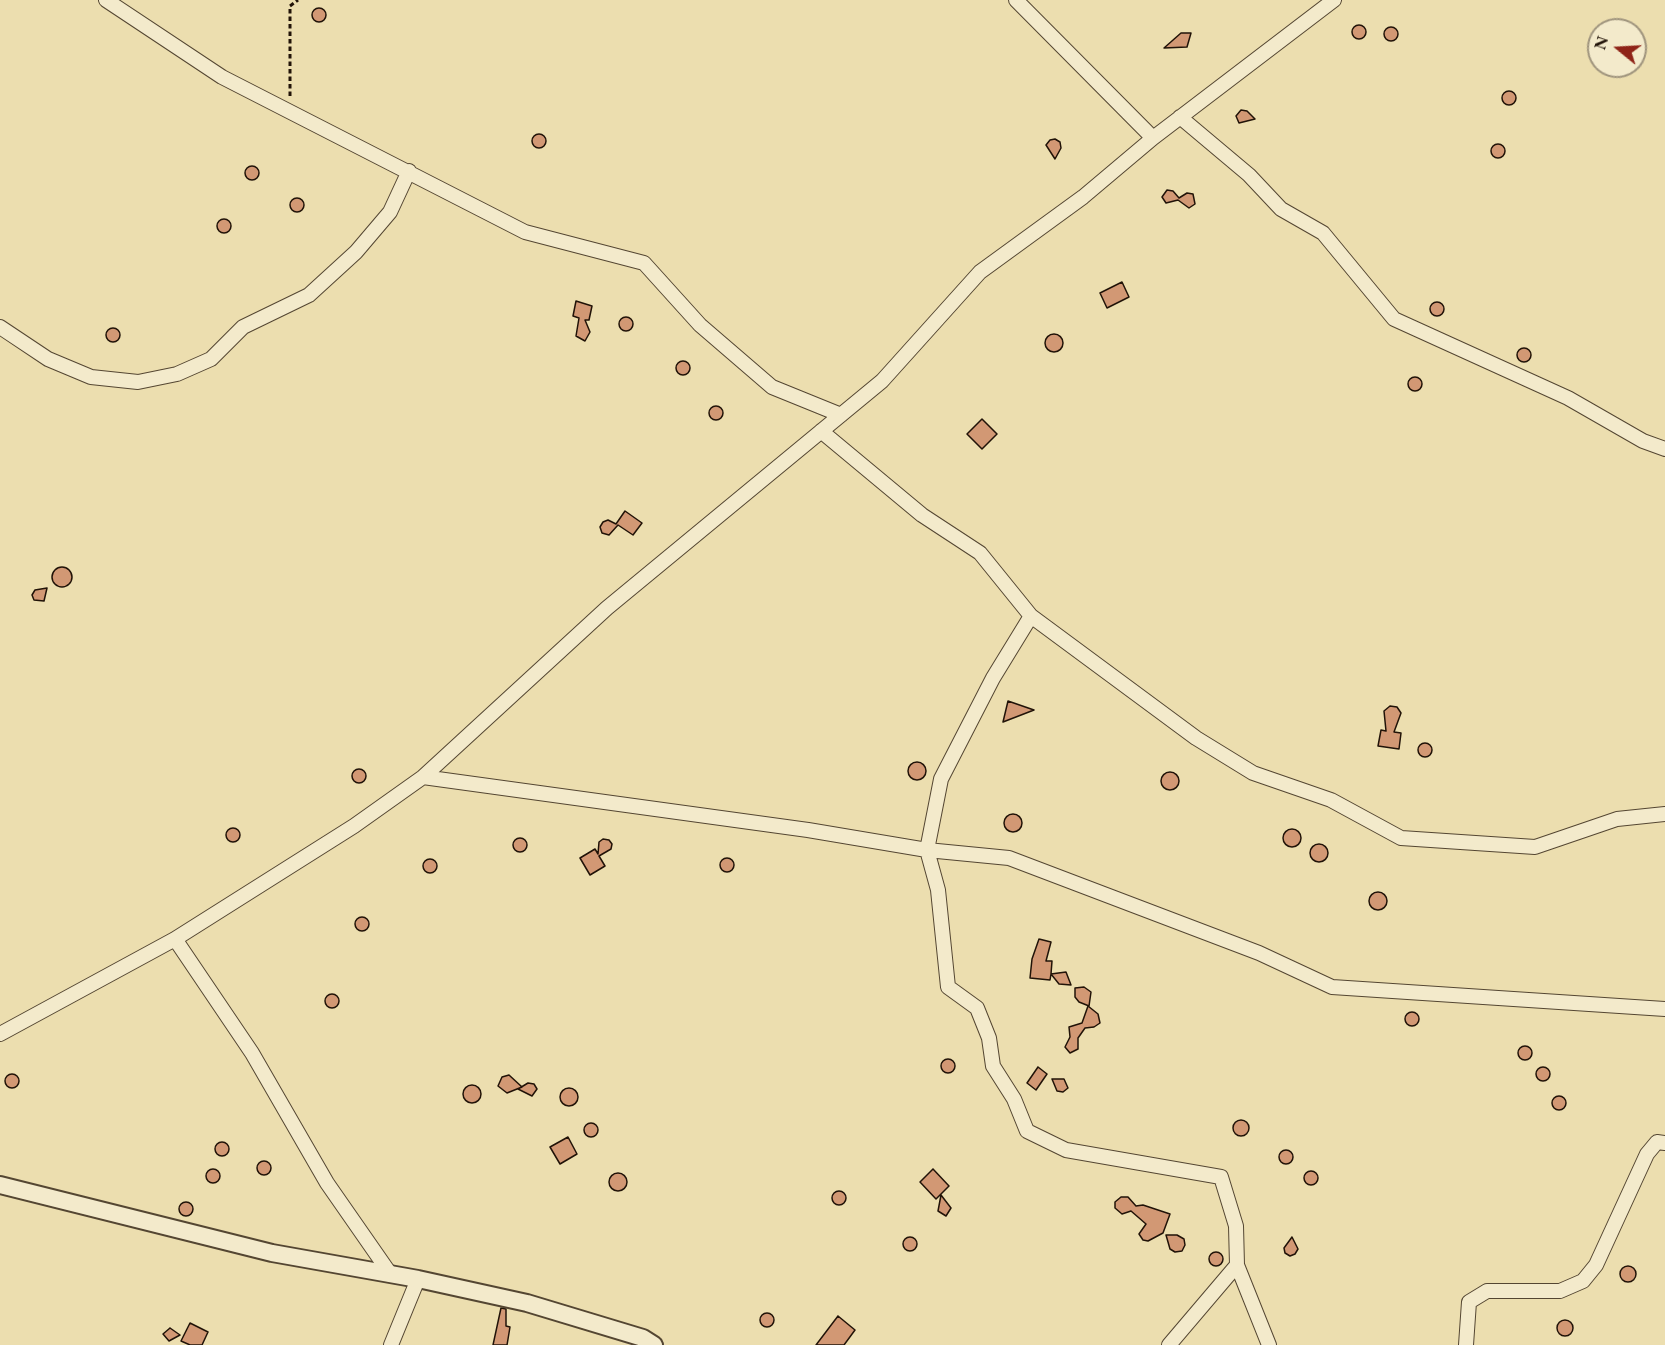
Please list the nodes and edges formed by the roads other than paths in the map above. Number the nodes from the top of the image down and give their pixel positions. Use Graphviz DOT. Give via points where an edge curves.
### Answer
graph roads {
  1 [pos="106,0"];
  2 [pos="1016,0"];
  3 [pos="1334,0"];
  4 [pos="1180,117"];
  5 [pos="1153,138"];
  6 [pos="409,171"];
  7 [pos="0,327"];
  8 [pos="841,415"];
  9 [pos="821,431"];
  10 [pos="1665,449"];
  11 [pos="1031,616"];
  12 [pos="423,777"];
  13 [pos="1665,814"];
  14 [pos="927,850"];
  15 [pos="176,939"];
  16 [pos="1665,1009"];
  17 [pos="0,1034"];
  18 [pos="1665,1143"];
  19 [pos="0,1185"];
  20 [pos="1237,1265"];
  21 [pos="391,1275"];
  22 [pos="418,1280"];
  23 [pos="391,1345"];
  24 [pos="654,1345"];
  25 [pos="1169,1345"];
  26 [pos="1269,1345"];
  27 [pos="1466,1345"];
  1 -- 6 [label="street" via="222,77"];
  2 -- 5 [label="street"];
  3 -- 4 [label="street"];
  4 -- 5 [label="street"];
  4 -- 10 [label="street" via="1249,175 1281,209 1323,233 1394,319 1568,398 1643,441"];
  5 -- 8 [label="street" via="1083,197 980,272 882,381"];
  6 -- 7 [label="street" via="390,212 356,252 309,295 243,327 211,359 177,374 138,382 92,377 48,359"];
  6 -- 8 [label="street" via="525,231 644,263 700,326 772,387"];
  8 -- 9 [label="street"];
  9 -- 11 [label="street" via="922,515 980,553"];
  9 -- 12 [label="street" via="607,608"];
  11 -- 13 [label="street" via="1196,738 1253,773 1331,800 1401,838 1535,847 1617,819"];
  11 -- 14 [label="street" via="993,678 942,779"];
  12 -- 14 [label="street"];
  12 -- 15 [label="street" via="354,826"];
  14 -- 16 [label="street" via="1009,858 1259,953 1332,987"];
  14 -- 20 [label="street" via="938,890 948,987 977,1008 989,1038 993,1066 1014,1099 1027,1131 1066,1150 1221,1177 1236,1226"];
  15 -- 17 [label="street"];
  15 -- 21 [label="street" via="252,1053 327,1183"];
  18 -- 27 [label="street" via="1657,1142 1647,1154 1596,1265 1582,1281 1560,1290 1487,1291 1469,1302"];
  19 -- 21 [label="street" via="272,1253"];
  20 -- 25 [label="street"];
  20 -- 26 [label="street"];
  21 -- 22 [label="street"];
  22 -- 23 [label="street"];
  22 -- 24 [label="street" via="527,1303 643,1338"];
}
